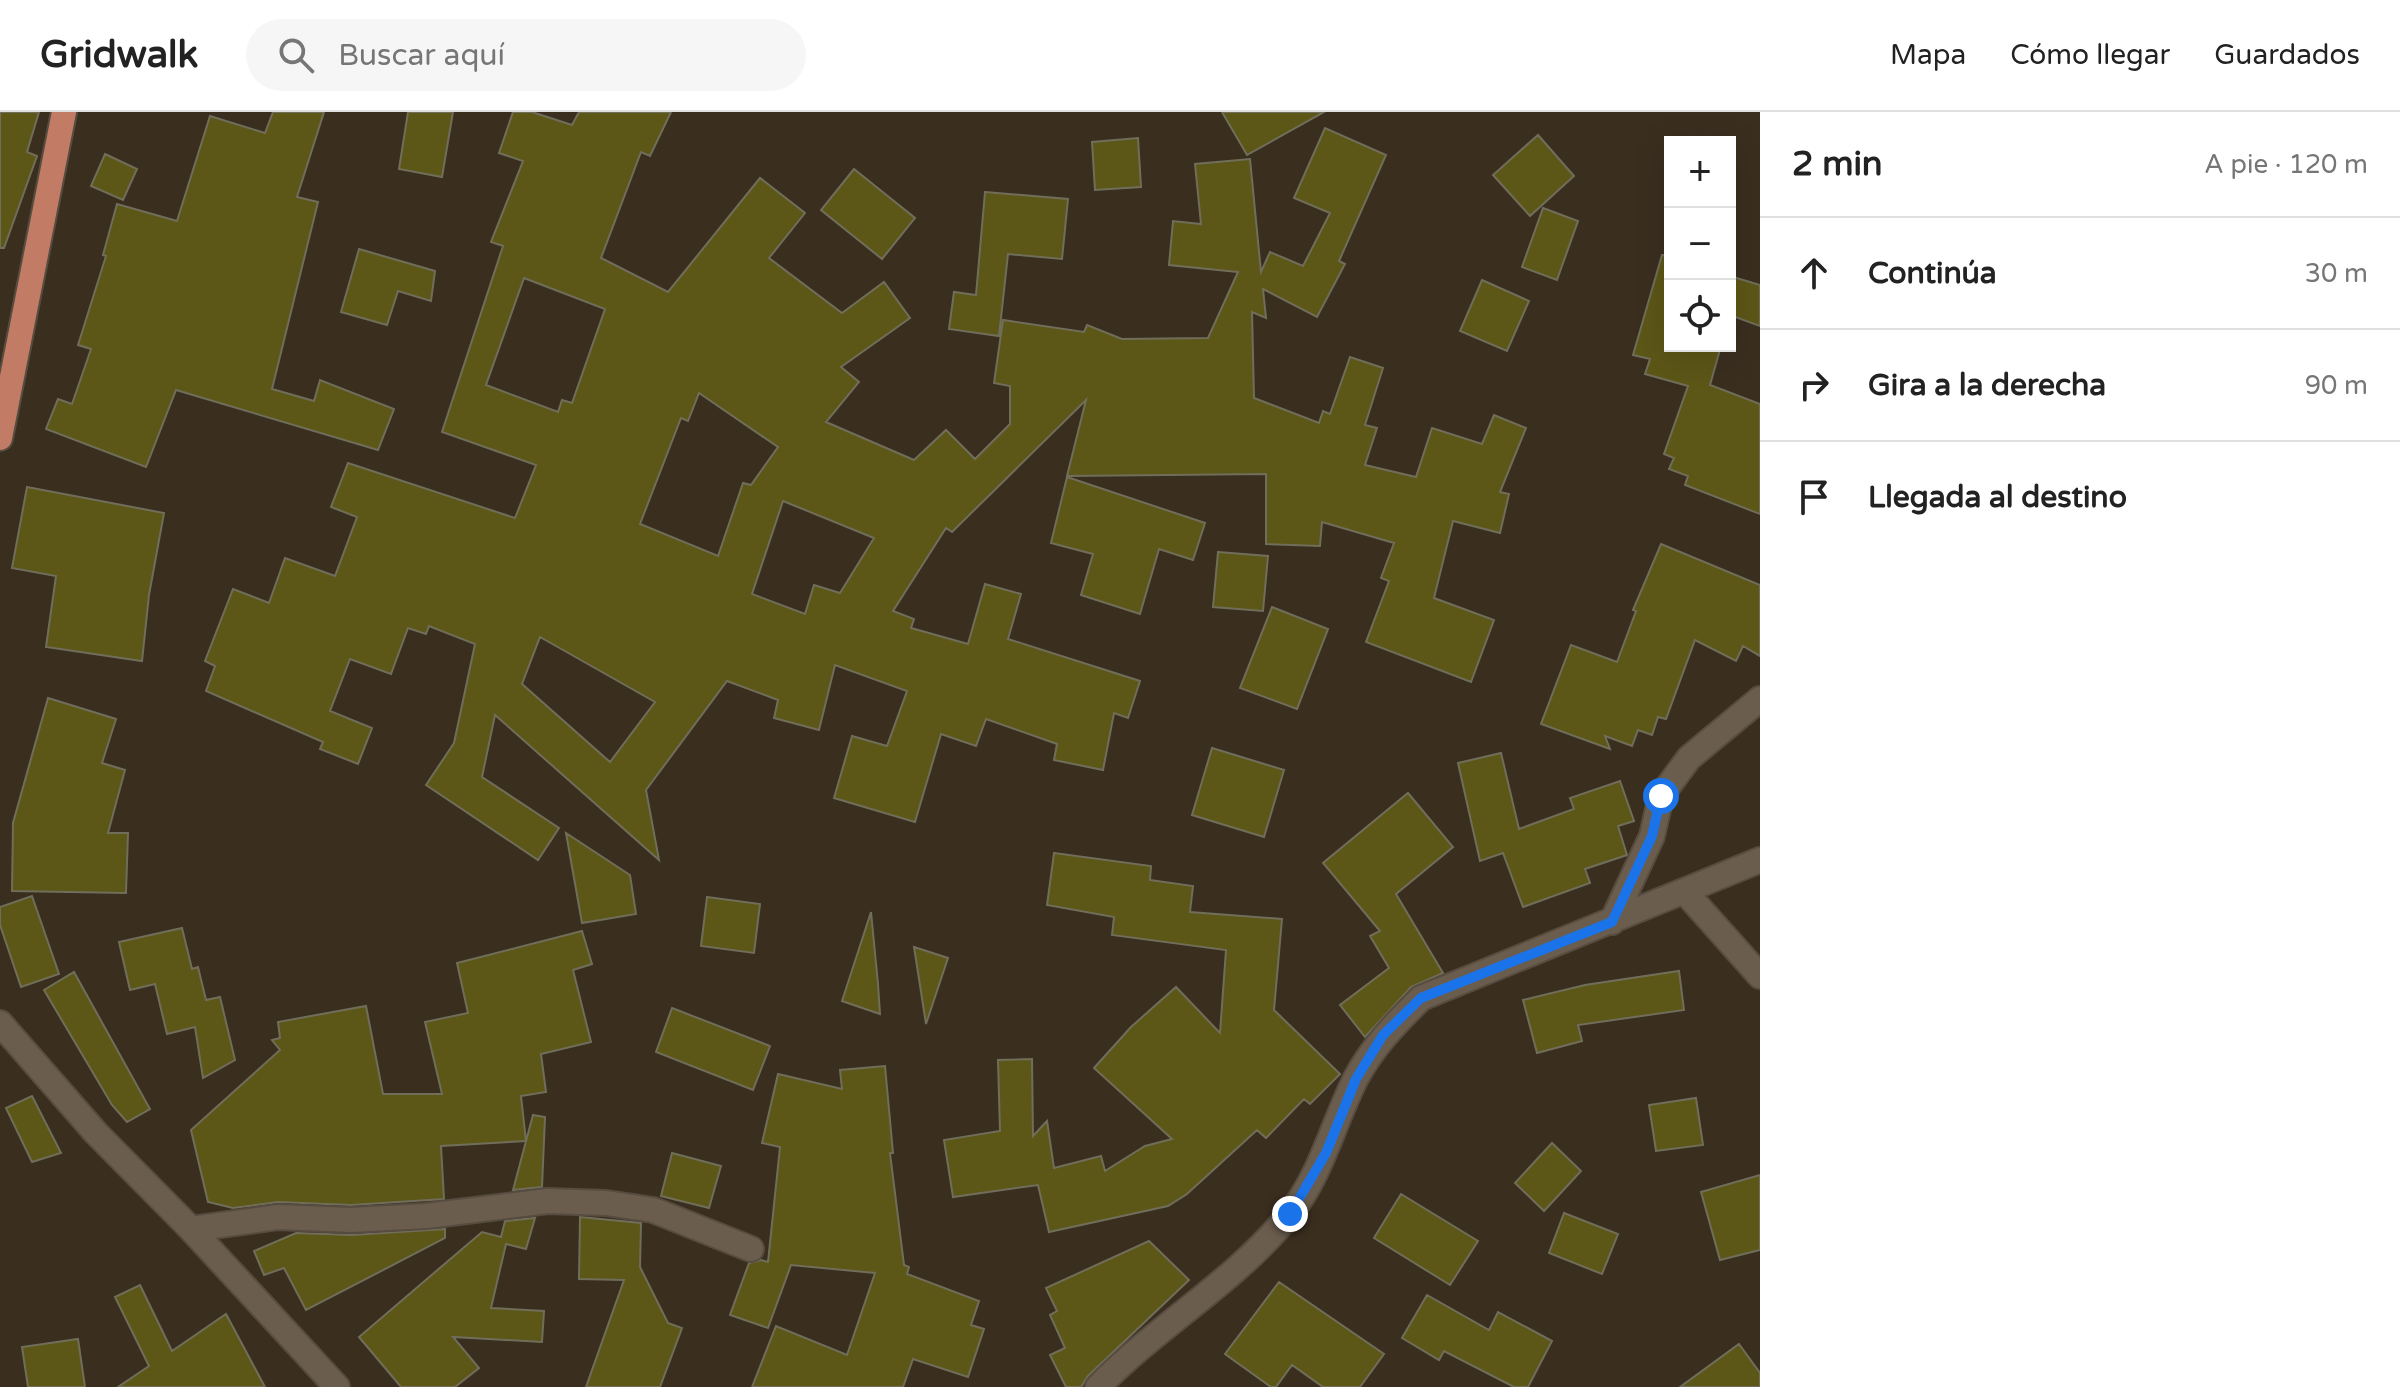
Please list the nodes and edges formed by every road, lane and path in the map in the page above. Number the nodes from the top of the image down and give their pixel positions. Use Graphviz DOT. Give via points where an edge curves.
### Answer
graph roads {
  1 [pos="64,112"];
  2 [pos="0,438"];
  3 [pos="1760,699"];
  4 [pos="1760,860"];
  5 [pos="1686,893"];
  6 [pos="1612,922"];
  7 [pos="1760,976"];
  8 [pos="0,1023"];
  9 [pos="191,1229"];
  10 [pos="751,1249"];
  11 [pos="337,1387"];
  12 [pos="1098,1387"];
  1 -- 2 [label="main road"];
  3 -- 6 [label="street" via="1689,758 1661,796 1652,836"];
  4 -- 5 [label="street"];
  5 -- 6 [label="street"];
  5 -- 7 [label="street"];
  6 -- 12 [label="street" via="1421,998 1383,1035 1356,1079 1326,1153 1290,1214 1235,1269"];
  8 -- 9 [label="street" via="96,1133"];
  9 -- 10 [label="street" via="278,1217 426,1216 548,1201 653,1210"];
  9 -- 11 [label="street"];
}
